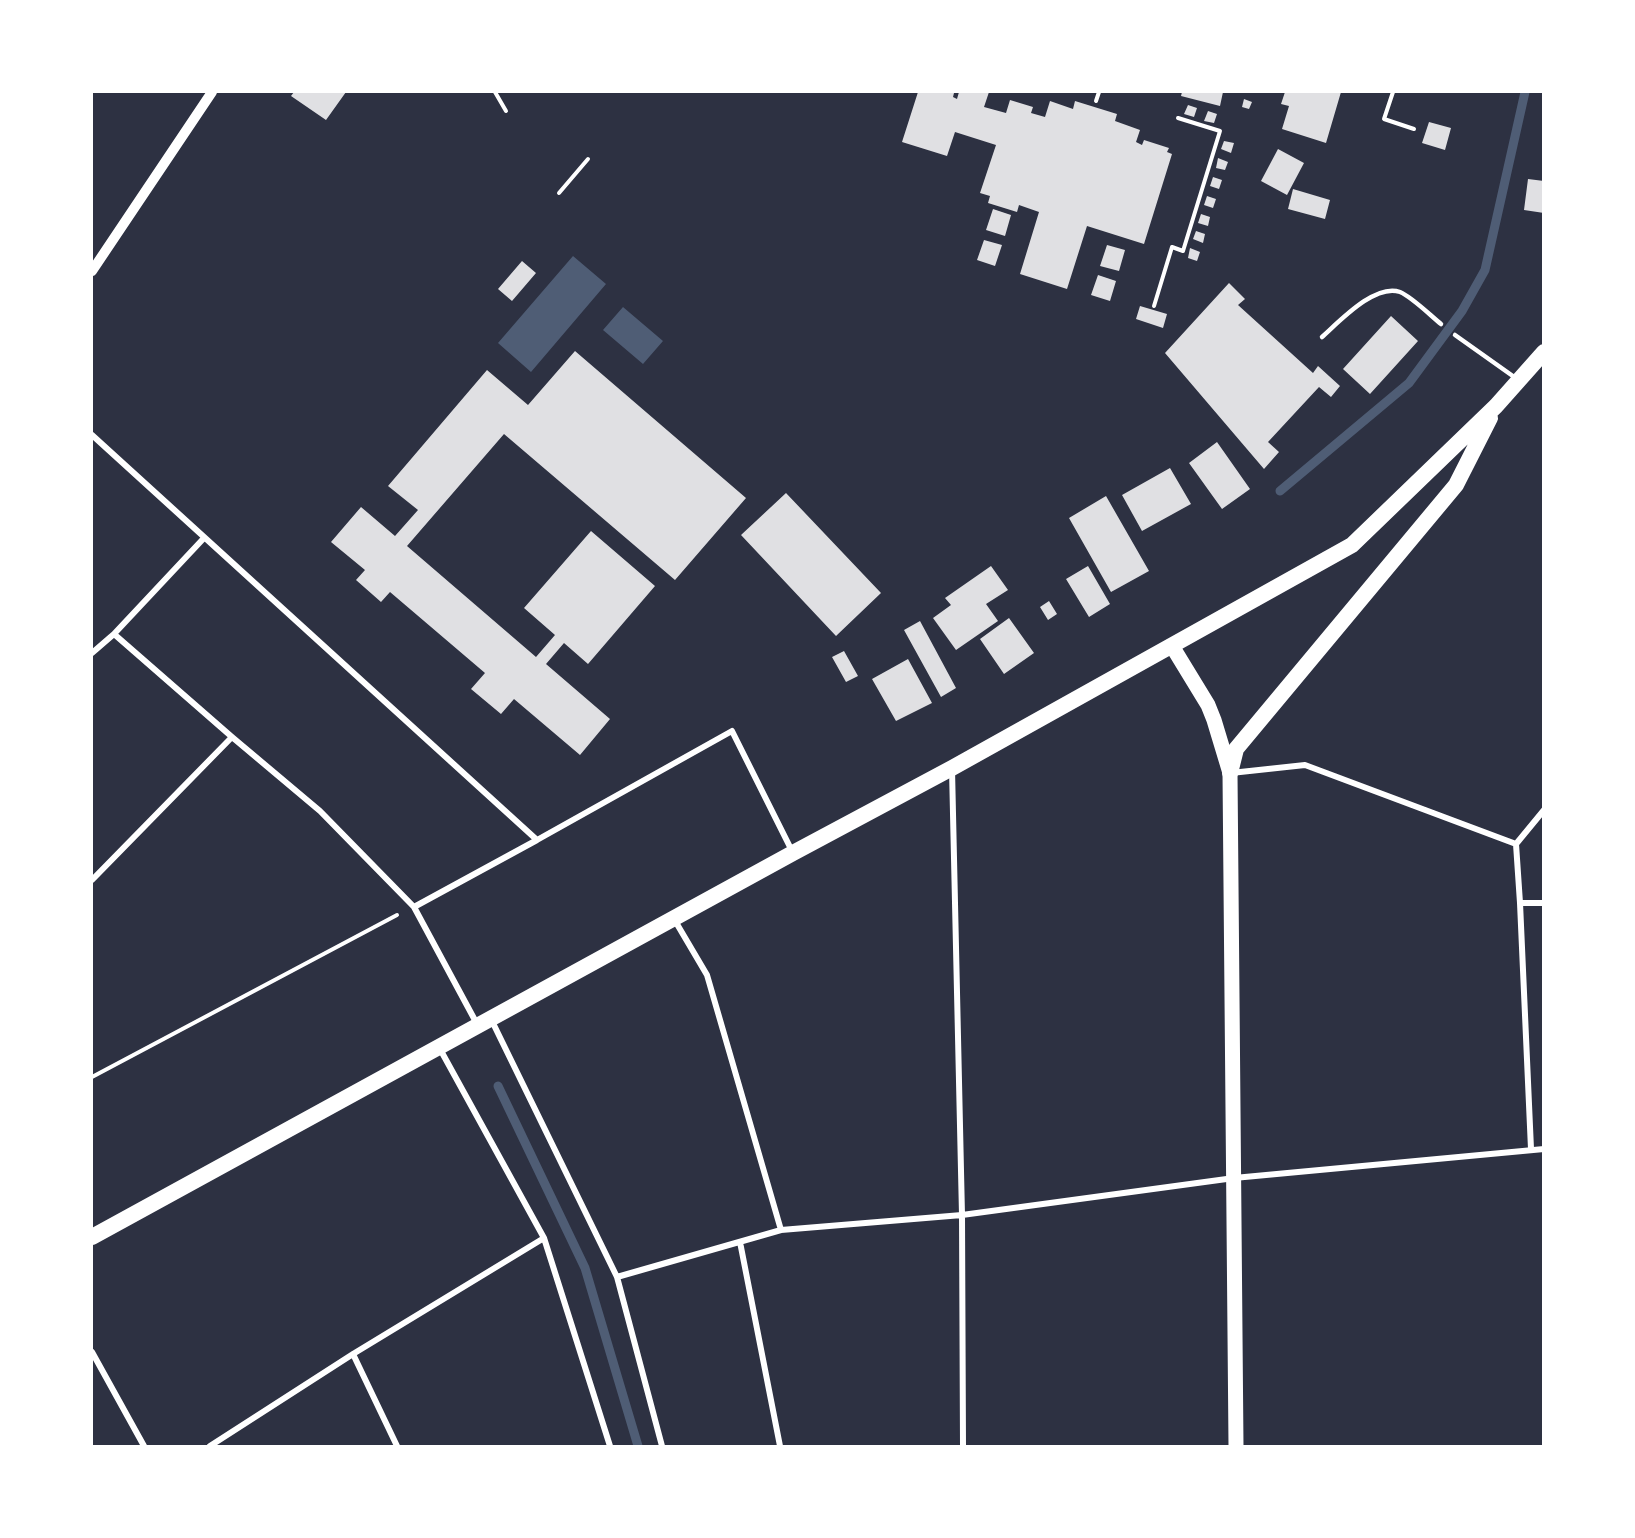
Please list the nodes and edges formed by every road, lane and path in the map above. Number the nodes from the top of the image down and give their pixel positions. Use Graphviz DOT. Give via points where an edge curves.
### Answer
graph roads {
  1 [pos="212,92"];
  2 [pos="495,92"];
  3 [pos="1099,92"];
  4 [pos="1393,92"];
  5 [pos="1096,100"];
  6 [pos="506,111"];
  7 [pos="1179,118"];
  8 [pos="1414,129"];
  9 [pos="588,159"];
  10 [pos="559,193"];
  11 [pos="92,271"];
  12 [pos="1154,306"];
  13 [pos="1441,324"];
  14 [pos="1455,335"];
  15 [pos="1322,337"];
  16 [pos="1544,352"];
  17 [pos="1520,380"];
  18 [pos="1496,406"];
  19 [pos="92,435"];
  20 [pos="204,538"];
  21 [pos="114,634"];
  22 [pos="1172,646"];
  23 [pos="92,653"];
  24 [pos="232,737"];
  25 [pos="952,768"];
  26 [pos="1230,773"];
  27 [pos="1544,810"];
  28 [pos="537,840"];
  29 [pos="1516,844"];
  30 [pos="793,853"];
  31 [pos="92,880"];
  32 [pos="1520,903"];
  33 [pos="1544,903"];
  34 [pos="414,907"];
  35 [pos="674,919"];
  36 [pos="484,1022"];
  37 [pos="439,1047"];
  38 [pos="92,1077"];
  39 [pos="1530,1149"];
  40 [pos="1544,1149"];
  41 [pos="1234,1178"];
  42 [pos="962,1215"];
  43 [pos="781,1230"];
  44 [pos="93,1232"];
  45 [pos="544,1238"];
  46 [pos="740,1242"];
  47 [pos="616,1277"];
  48 [pos="92,1352"];
  49 [pos="353,1354"];
  50 [pos="144,1446"];
  51 [pos="210,1446"];
  52 [pos="397,1446"];
  53 [pos="610,1446"];
  54 [pos="662,1446"];
  55 [pos="780,1446"];
  56 [pos="963,1446"];
  57 [pos="1236,1446"];
  1 -- 11 [label="street"];
  2 -- 6 [label="path"];
  3 -- 5 [label="path"];
  4 -- 8 [label="path" via="1384,120"];
  7 -- 12 [label="path" via="1221,131 1183,251 1173,247"];
  9 -- 10 [label="path"];
  13 -- 15 [label="lane" via="1400,292 1384,292 1364,301"];
  14 -- 17 [label="lane"];
  16 -- 17 [label="highway"];
  17 -- 18 [label="highway"];
  18 -- 22 [label="highway" via="1352,545"];
  18 -- 26 [label="highway" via="1456,485 1236,749"];
  19 -- 20 [label="street"];
  20 -- 21 [label="street"];
  20 -- 28 [label="street"];
  21 -- 23 [label="street"];
  21 -- 24 [label="street"];
  22 -- 25 [label="highway"];
  22 -- 26 [label="main road" via="1208,705"];
  24 -- 31 [label="street"];
  24 -- 34 [label="street" via="320,811"];
  25 -- 30 [label="highway"];
  25 -- 42 [label="street"];
  26 -- 29 [label="street" via="1305,765"];
  26 -- 41 [label="main road"];
  27 -- 29 [label="street"];
  28 -- 30 [label="street" via="732,731"];
  28 -- 34 [label="street"];
  29 -- 32 [label="street"];
  30 -- 35 [label="highway"];
  32 -- 33 [label="street"];
  32 -- 39 [label="street"];
  34 -- 36 [label="street"];
  34 -- 38 [label="path"];
  35 -- 36 [label="highway"];
  35 -- 43 [label="street" via="707,975"];
  36 -- 37 [label="highway"];
  36 -- 47 [label="street"];
  37 -- 44 [label="highway"];
  37 -- 45 [label="street"];
  39 -- 40 [label="street"];
  39 -- 41 [label="street"];
  41 -- 42 [label="street"];
  41 -- 57 [label="main road"];
  42 -- 43 [label="street"];
  42 -- 56 [label="street"];
  43 -- 46 [label="street"];
  45 -- 49 [label="street"];
  45 -- 53 [label="street"];
  46 -- 47 [label="street"];
  46 -- 55 [label="street"];
  47 -- 54 [label="street"];
  48 -- 50 [label="street"];
  49 -- 51 [label="street"];
  49 -- 52 [label="street"];
}
